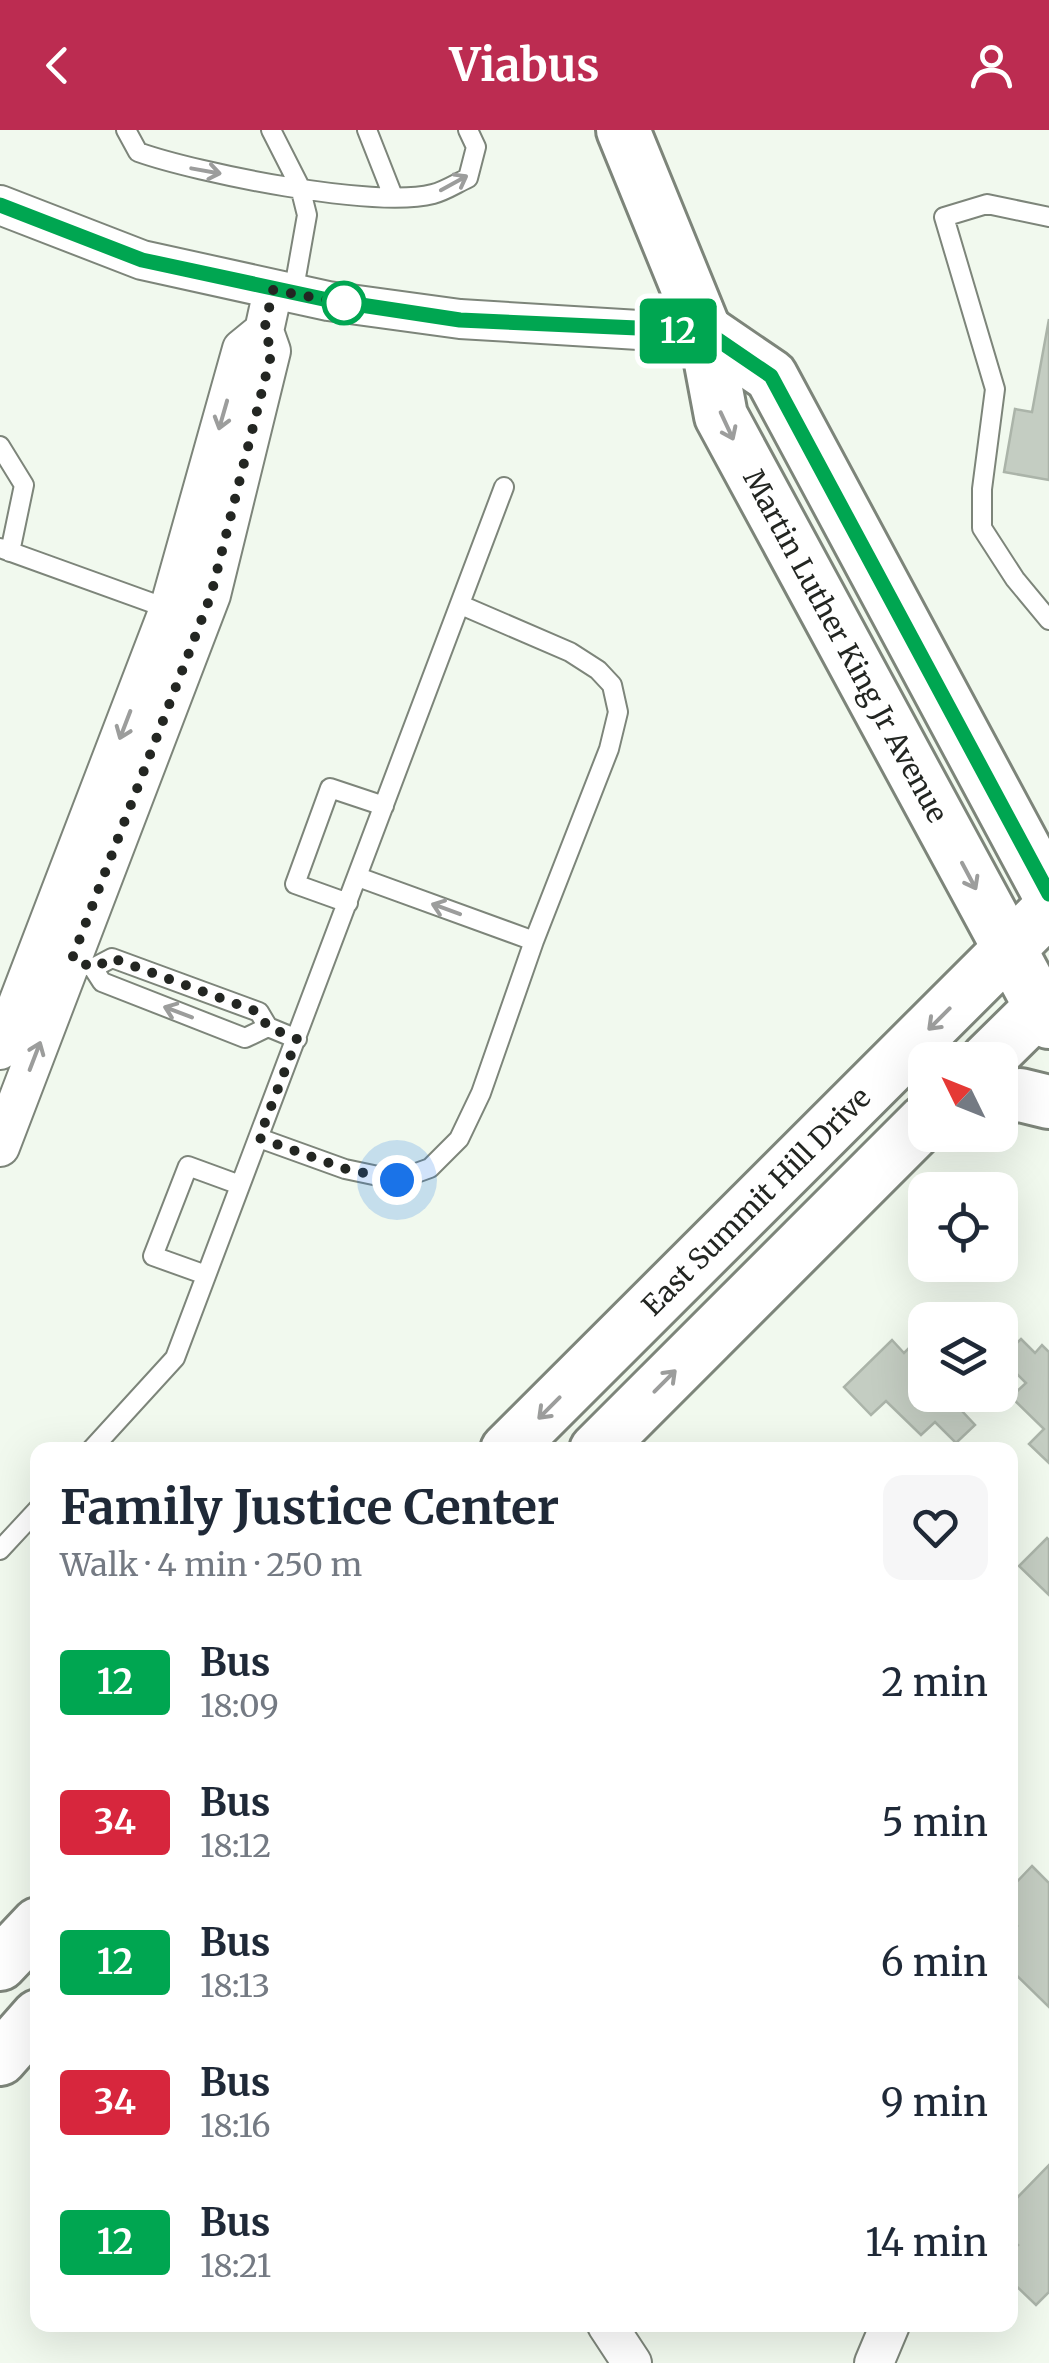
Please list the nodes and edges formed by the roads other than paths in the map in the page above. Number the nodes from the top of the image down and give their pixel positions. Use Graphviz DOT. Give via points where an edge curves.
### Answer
graph roads {
  1 [pos="126,130"];
  2 [pos="271,130"];
  3 [pos="367,130"];
  4 [pos="468,130"];
  5 [pos="623,130"];
  6 [pos="300,187"];
  7 [pos="393,196"];
  8 [pos="0,205"];
  9 [pos="1049,217"];
  10 [pos="283,292"];
  11 [pos="264,331"];
  12 [pos="705,331"];
  13 [pos="0,446"];
  14 [pos="504,487"];
  15 [pos="5,550"];
  16 [pos="461,605"];
  17 [pos="169,609"];
  18 [pos="1049,620"];
  19 [pos="988,777"];
  20 [pos="384,806"];
  21 [pos="1049,808"];
  22 [pos="358,877"];
  23 [pos="1049,894"];
  24 [pos="348,903"];
  25 [pos="1049,909"];
  26 [pos="534,941"];
  27 [pos="1009,950"];
  28 [pos="69,958"];
  29 [pos="1046,1009"];
  30 [pos="268,1027"];
  31 [pos="297,1039"];
  32 [pos="1007,1042"];
  33 [pos="0,1050"];
  34 [pos="1018,1095"];
  35 [pos="1049,1102"];
  36 [pos="259,1138"];
  37 [pos="908,1138"];
  38 [pos="0,1147"];
  39 [pos="240,1184"];
  40 [pos="206,1275"];
  41 [pos="98,1442"];
  42 [pos="515,1442"];
  43 [pos="604,1442"];
  44 [pos="30,1517"];
  45 [pos="0,1550"];
  46 [pos="30,1932"];
  47 [pos="0,1964"];
  48 [pos="30,2025"];
  49 [pos="0,2059"];
  50 [pos="611,2332"];
  51 [pos="887,2332"];
  52 [pos="632,2363"];
  53 [pos="874,2363"];
  1 -- 6 [label="lane, one-way" via="138,152 175,166"];
  2 -- 6 [label="lane"];
  3 -- 7 [label="lane"];
  7 -- 4 [label="lane, one-way" via="433,194 468,178 476,147"];
  5 -- 12 [label="main road, Martin Luther King Jr Avenue"];
  6 -- 7 [label="lane"];
  6 -- 10 [label="lane" via="307,215"];
  8 -- 10 [label="street" via="142,260"];
  9 -- 18 [label="lane" via="987,204 944,217 996,390 982,528"];
  10 -- 11 [label="street"];
  10 -- 12 [label="street" via="460,320"];
  11 -- 17 [label="street, one-way" via="242,349"];
  11 -- 28 [label="street" via="272,351 211,595"];
  12 -- 19 [label="main road" via="771,376"];
  12 -- 27 [label="main road, Martin Luther King Jr Avenue, one-way" via="721,416"];
  13 -- 15 [label="lane" via="24,485"];
  14 -- 16 [label="lane"];
  15 -- 17 [label="lane"];
  16 -- 20 [label="lane"];
  16 -- 26 [label="lane" via="570,652 598,670 615,698 608,750"];
  17 -- 28 [label="street, one-way"];
  19 -- 21 [label="main road"];
  19 -- 23 [label="main road"];
  20 -- 22 [label="lane"];
  20 -- 24 [label="lane" via="330,788 295,884"];
  22 -- 24 [label="lane"];
  26 -- 22 [label="lane, one-way"];
  24 -- 31 [label="lane"];
  25 -- 27 [label="main road, East Summit Hill Drive"];
  26 -- 36 [label="lane" via="481,1092 459,1139 430,1168 397,1180"];
  27 -- 29 [label="main road, Martin Luther King Jr Avenue"];
  27 -- 42 [label="main road, East Summit Hill Drive, one-way"];
  28 -- 30 [label="lane" via="112,958 258,1012"];
  30 -- 28 [label="lane, one-way" via="245,1038 102,982"];
  28 -- 33 [label="street"];
  38 -- 28 [label="street, one-way"];
  29 -- 32 [label="main road"];
  30 -- 31 [label="lane"];
  31 -- 36 [label="lane"];
  34 -- 35 [label="main road"];
  36 -- 39 [label="lane"];
  43 -- 37 [label="main road, one-way"];
  39 -- 40 [label="lane"];
  39 -- 40 [label="lane" via="188,1166 153,1256"];
  40 -- 41 [label="lane" via="175,1358"];
  44 -- 45 [label="lane"];
  46 -- 47 [label="main road"];
  48 -- 49 [label="main road"];
  50 -- 52 [label="street"];
  51 -- 53 [label="street"];
}
